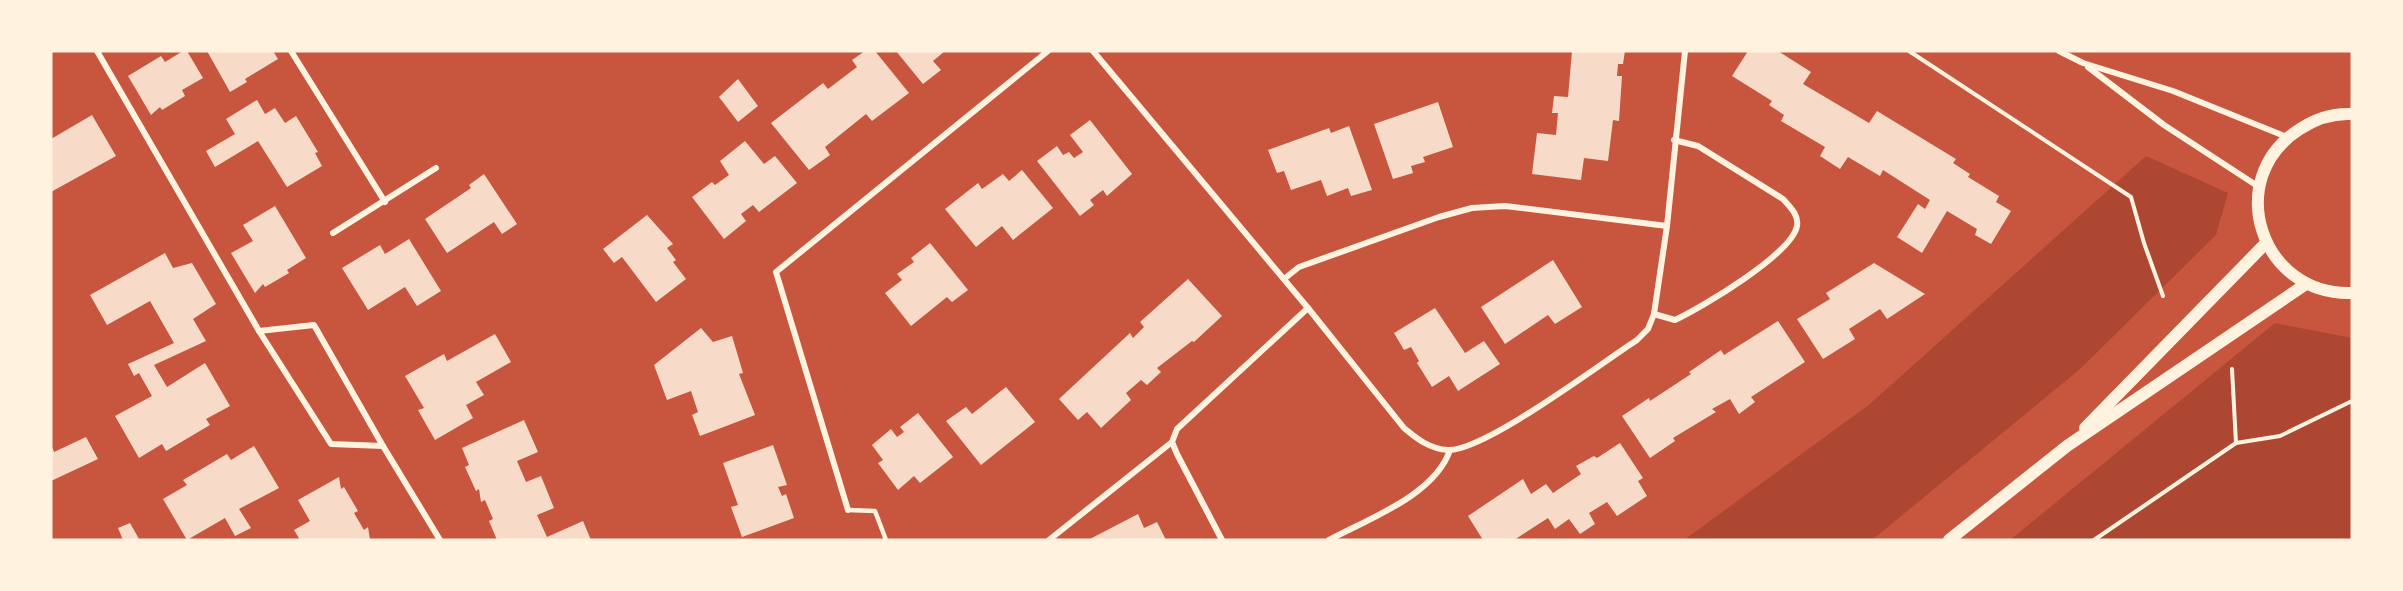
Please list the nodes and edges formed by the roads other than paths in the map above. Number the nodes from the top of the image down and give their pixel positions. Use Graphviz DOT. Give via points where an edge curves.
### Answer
graph roads {
  1 [pos="97,51"];
  2 [pos="291,51"];
  3 [pos="1048,51"];
  4 [pos="1093,51"];
  5 [pos="1684,51"];
  6 [pos="2059,51"];
  7 [pos="2083,63"];
  8 [pos="2352,114"];
  9 [pos="2287,137"];
  10 [pos="1674,140"];
  11 [pos="436,168"];
  12 [pos="2259,187"];
  13 [pos="385,202"];
  14 [pos="1666,226"];
  15 [pos="333,233"];
  16 [pos="2266,243"];
  17 [pos="1284,279"];
  18 [pos="2306,284"];
  19 [pos="2352,293"];
  20 [pos="1308,308"];
  21 [pos="1654,314"];
  22 [pos="259,331"];
  23 [pos="1172,442"];
  24 [pos="383,446"];
  25 [pos="2067,446"];
  26 [pos="1450,450"];
  27 [pos="848,510"];
  28 [pos="440,540"];
  29 [pos="886,540"];
  30 [pos="1049,540"];
  31 [pos="1222,540"];
  32 [pos="1329,540"];
  33 [pos="1949,540"];
  1 -- 22 [label="street"];
  2 -- 13 [label="street"];
  3 -- 27 [label="street" via="777,273"];
  4 -- 17 [label="street"];
  5 -- 10 [label="street"];
  6 -- 7 [label="street"];
  7 -- 9 [label="street" via="2173,91"];
  7 -- 12 [label="street" via="2164,125"];
  8 -- 9 [label="main road" via="2312,121"];
  9 -- 12 [label="main road" via="2268,160"];
  10 -- 14 [label="street"];
  10 -- 21 [label="street" via="1698,146 1783,199 1794,211 1798,225 1780,253 1696,311 1675,320"];
  11 -- 13 [label="street"];
  12 -- 16 [label="main road" via="2258,215"];
  13 -- 15 [label="street"];
  14 -- 17 [label="street" via="1505,206 1472,208 1299,267"];
  14 -- 21 [label="street"];
  16 -- 18 [label="main road" via="2282,266"];
  16 -- 25 [label="main road"];
  17 -- 20 [label="street"];
  18 -- 19 [label="main road" via="2335,294"];
  18 -- 25 [label="main road"];
  20 -- 23 [label="street" via="1186,418"];
  20 -- 26 [label="street" via="1404,428 1418,440"];
  21 -- 26 [label="street" via="1648,329 1637,340 1509,425 1467,447"];
  22 -- 24 [label="street" via="331,444"];
  22 -- 24 [label="street" via="314,325"];
  23 -- 30 [label="street"];
  23 -- 31 [label="street"];
  24 -- 28 [label="street"];
  25 -- 33 [label="main road"];
  26 -- 32 [label="street" via="1446,463 1412,496"];
  27 -- 29 [label="lane" via="874,511"];
}
